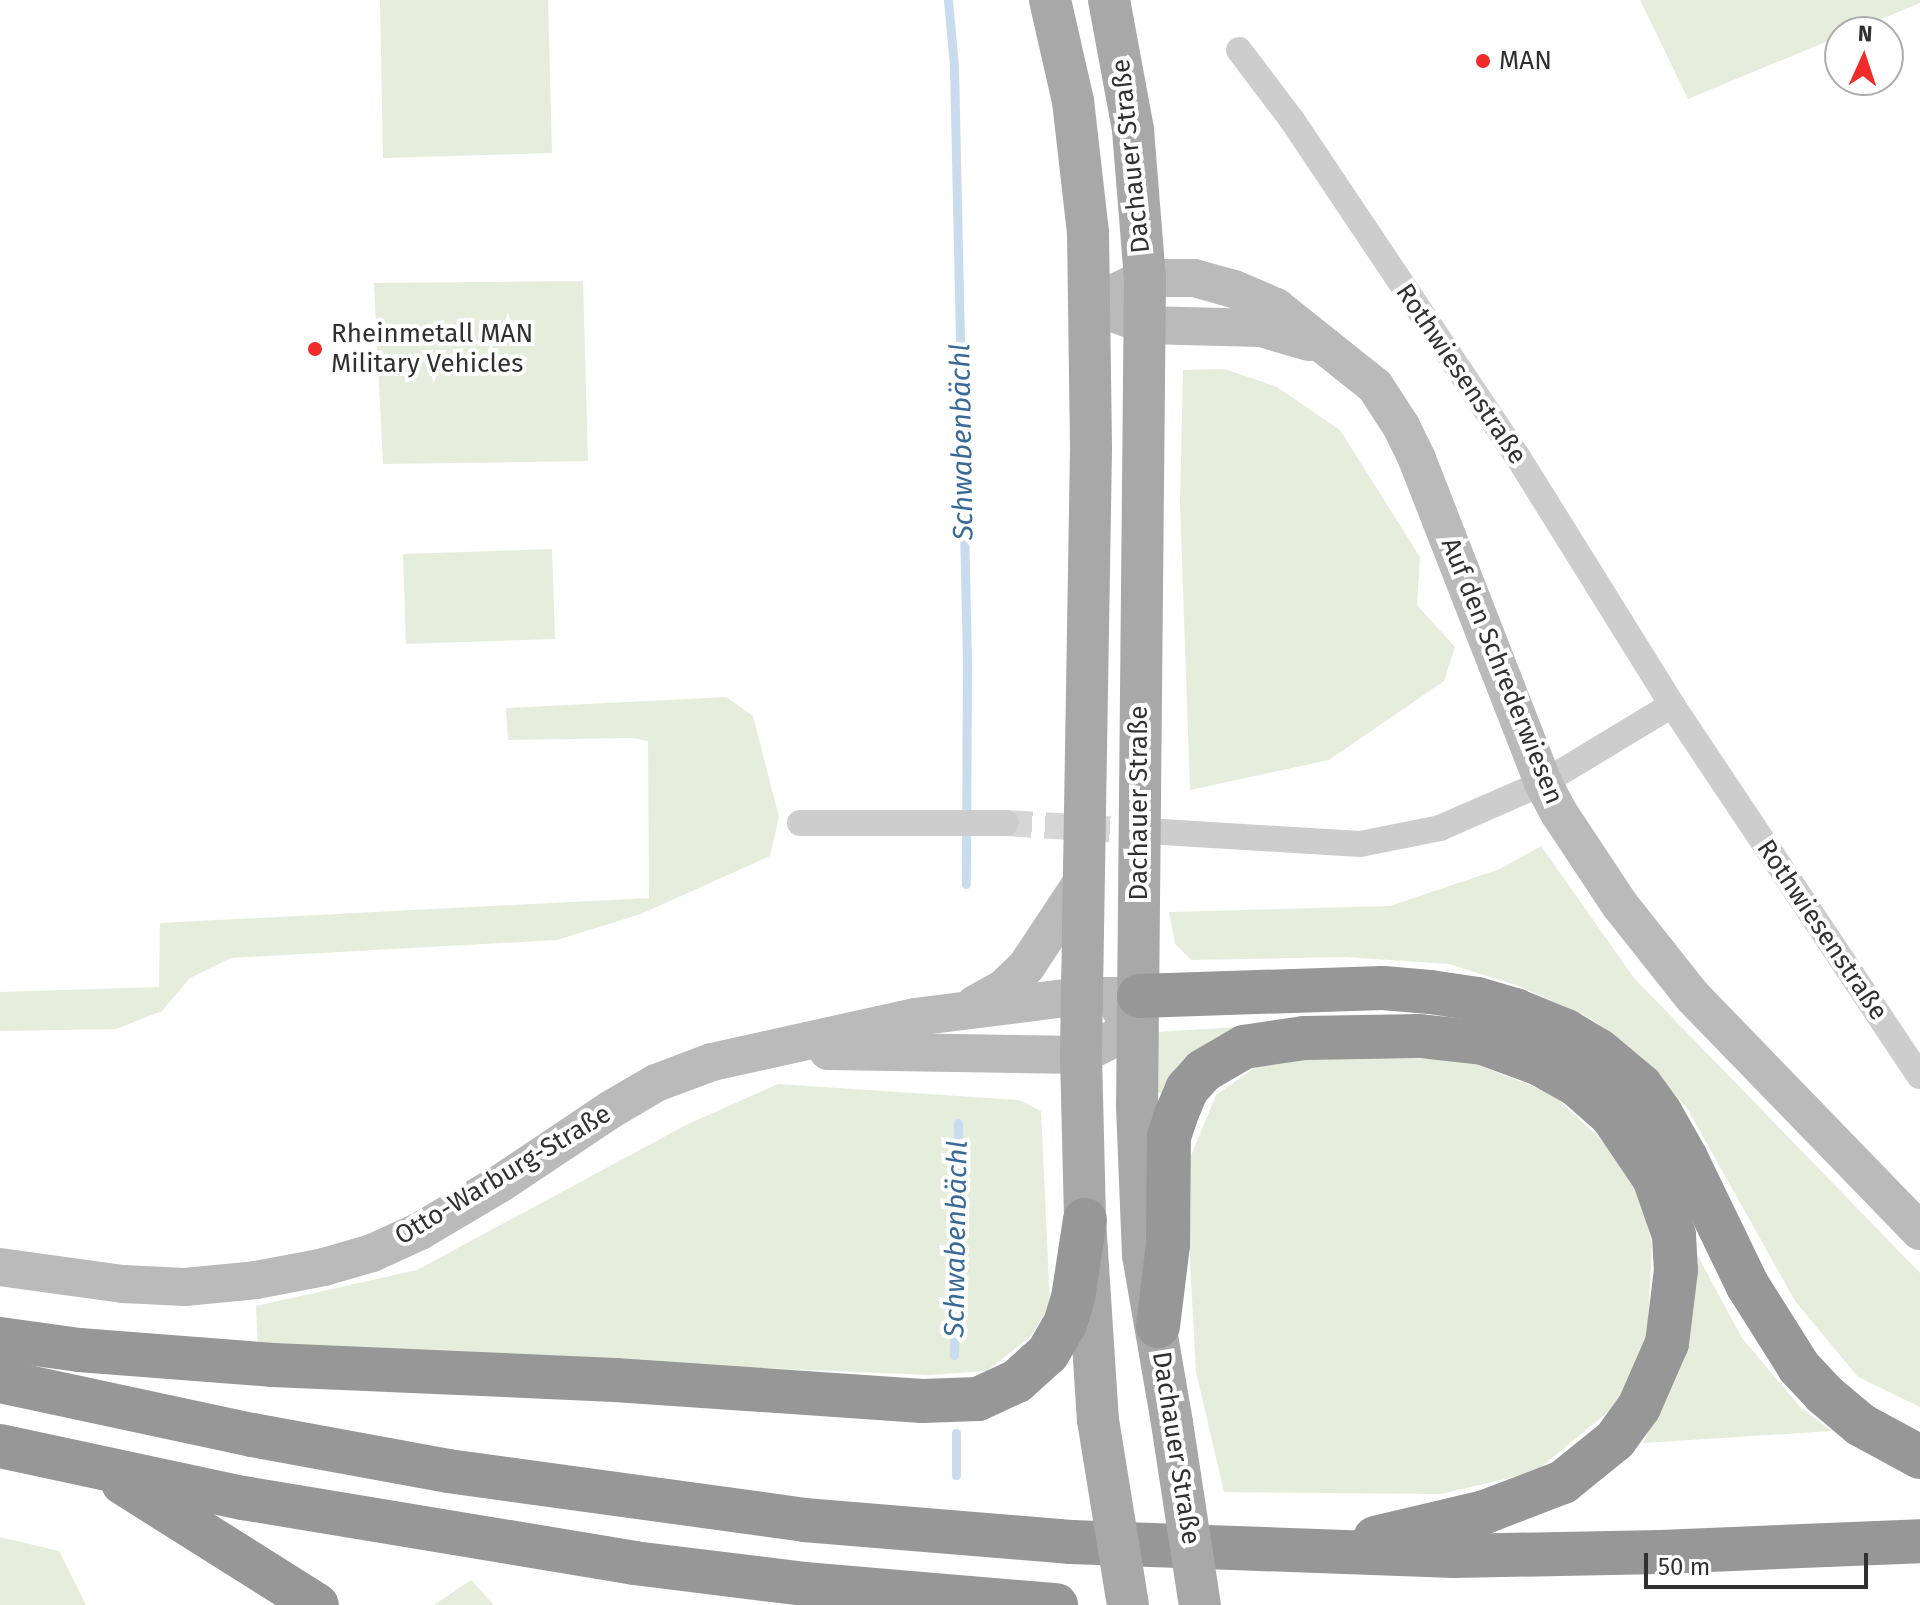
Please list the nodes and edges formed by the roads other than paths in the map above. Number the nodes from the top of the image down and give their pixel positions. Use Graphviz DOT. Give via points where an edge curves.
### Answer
graph roads {
  1 [pos="1050,0"];
  2 [pos="1109,0"];
  3 [pos="1239,50"];
  4 [pos="1145,278"];
  5 [pos="1089,305"];
  6 [pos="1146,325"];
  7 [pos="1330,348"];
  8 [pos="1672,705"];
  9 [pos="1543,783"];
  10 [pos="800,823"];
  11 [pos="1006,823"];
  12 [pos="1163,832"];
  13 [pos="1082,882"];
  14 [pos="1081,996"];
  15 [pos="1138,1006"];
  16 [pos="960,1010"];
  17 [pos="761,1050"];
  18 [pos="1081,1055"];
  19 [pos="1919,1076"];
  20 [pos="1085,1220"];
  21 [pos="1920,1231"];
  22 [pos="0,1267"];
  23 [pos="1158,1326"];
  24 [pos="0,1339"];
  25 [pos="0,1381"];
  26 [pos="0,1446"];
  27 [pos="1920,1457"];
  28 [pos="97,1467"];
  29 [pos="1920,1541"];
  30 [pos="1319,1551"];
  31 [pos="1033,1604"];
  32 [pos="317,1605"];
  33 [pos="1128,1605"];
  34 [pos="1200,1605"];
  1 -- 5 [label="main road, Dachauer Straße" via="1073,101 1088,232"];
  2 -- 4 [label="main road, Dachauer Straße" via="1133,130"];
  3 -- 8 [label="street, Rothwiesenstraße" via="1292,120 1516,454"];
  4 -- 5 [label="main road, Auf den Schrederwiesen"];
  4 -- 6 [label="main road, Dachauer Straße"];
  4 -- 7 [label="main road, Auf den Schrederwiesen" via="1194,278 1234,289 1276,307"];
  5 -- 6 [label="main road, Auf den Schrederwiesen"];
  5 -- 13 [label="main road, Dachauer Straße"];
  6 -- 7 [label="main road, Auf den Schrederwiesen" via="1261,328"];
  6 -- 15 [label="main road, Dachauer Straße"];
  7 -- 9 [label="main road, Auf den Schrederwiesen" via="1375,386 1401,426"];
  8 -- 9 [label="street"];
  8 -- 19 [label="street, Rothwiesenstraße"];
  9 -- 12 [label="street" via="1440,828 1360,844"];
  9 -- 21 [label="main road, Auf den Schrederwiesen" via="1620,905 1693,997"];
  10 -- 11 [label="street"];
  13 -- 14 [label="main road, Dachauer Straße"];
  13 -- 16 [label="main road" via="1026,967 988,999"];
  14 -- 15 [label="main road, Otto-Warburg-Straße"];
  14 -- 16 [label="main road, Otto-Warburg-Straße"];
  14 -- 18 [label="main road, Dachauer Straße"];
  15 -- 18 [label="main road" via="1117,1037"];
  15 -- 23 [label="main road, Dachauer Straße" via="1143,1255"];
  15 -- 27 [label="highway" via="1383,988 1477,999 1566,1031 1641,1086 1660,1112 1748,1286 1799,1367 1861,1425"];
  16 -- 17 [label="main road, Otto-Warburg-Straße"];
  17 -- 18 [label="main road, Otto-Warburg-Straße"];
  17 -- 22 [label="main road, Otto-Warburg-Straße" via="656,1083 447,1215 372,1253 256,1280 185,1287"];
  18 -- 20 [label="main road, Dachauer Straße"];
  20 -- 24 [label="highway" via="1073,1298 1048,1353 1017,1381 978,1399 922,1401 273,1365"];
  20 -- 33 [label="main road, Dachauer Straße, bridge" via="1098,1420"];
  23 -- 30 [label="highway" via="1168,1245 1169,1137 1187,1089 1203,1071 1244,1047 1304,1038 1420,1036 1483,1043 1540,1064 1577,1085 1612,1116 1638,1150 1674,1235 1674,1306 1654,1379 1615,1440 1563,1482 1523,1500"];
  23 -- 34 [label="main road, Dachauer Straße, bridge"];
  25 -- 30 [label="highway" via="448,1471 804,1520 1071,1542"];
  26 -- 28 [label="highway"];
  28 -- 31 [label="highway" via="243,1498 634,1563"];
  28 -- 32 [label="highway"];
  29 -- 30 [label="highway" via="1645,1553 1454,1556"];
}
